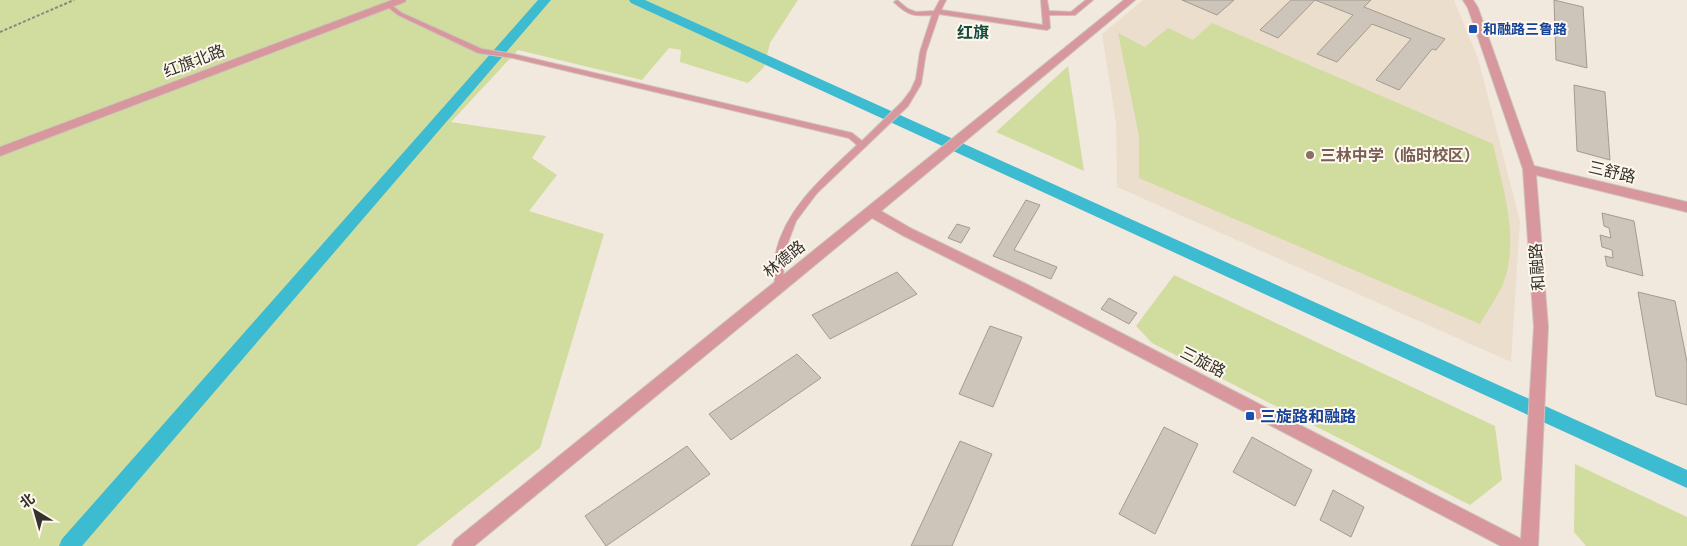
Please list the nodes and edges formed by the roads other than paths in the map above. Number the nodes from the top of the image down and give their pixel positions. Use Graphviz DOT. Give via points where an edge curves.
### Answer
graph roads {
  1 [pos="401,0"];
  2 [pos="943,0"];
  3 [pos="1044,0"];
  4 [pos="1090,0"];
  5 [pos="1130,0"];
  6 [pos="1468,0"];
  7 [pos="897,2"];
  8 [pos="388,5"];
  9 [pos="1045,12"];
  10 [pos="936,13"];
  11 [pos="512,56"];
  12 [pos="861,144"];
  13 [pos="0,152"];
  14 [pos="1529,169"];
  15 [pos="1687,207"];
  16 [pos="871,211"];
  17 [pos="779,287"];
  18 [pos="461,546"];
  19 [pos="1518,546"];
  20 [pos="1529,546"];
  1 -- 8 [label="street, 红旗北路"];
  2 -- 10 [label="lane"];
  3 -- 9 [label="lane"];
  4 -- 9 [label="lane" via="1073,14"];
  5 -- 16 [label="street, 林德路"];
  6 -- 14 [label="street, 和融路"];
  7 -- 10 [label="lane" via="915,14"];
  8 -- 11 [label="lane" via="400,14 480,51"];
  8 -- 13 [label="street, 红旗北路"];
  9 -- 10 [label="lane" via="1047,28"];
  10 -- 12 [label="lane" via="924,52 920,82 905,104"];
  11 -- 12 [label="lane" via="852,136"];
  12 -- 17 [label="lane" via="814,191 792,220 780,253"];
  14 -- 15 [label="street, 三舒路"];
  14 -- 20 [label="street, 和融路" via="1541,327"];
  16 -- 17 [label="street, 林德路"];
  16 -- 19 [label="street, 三旋路"];
  17 -- 18 [label="street, 林德路"];
}
